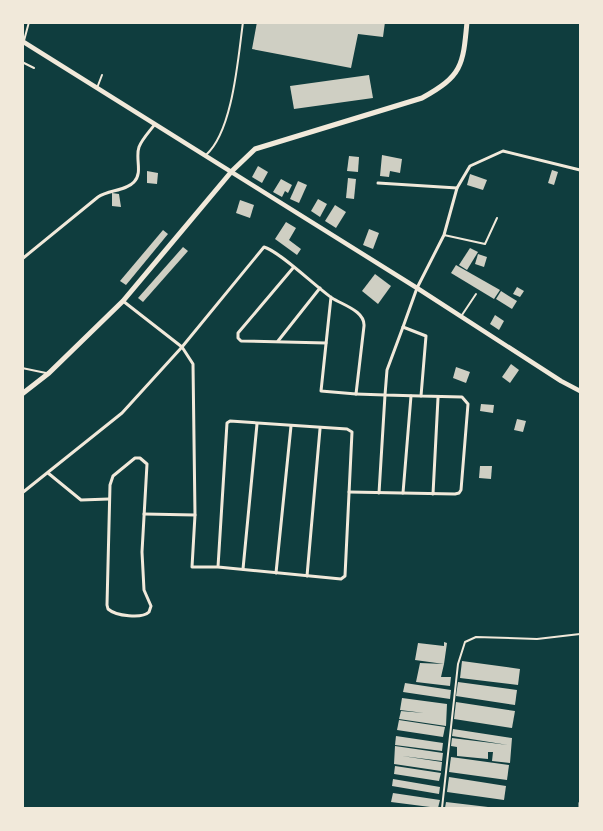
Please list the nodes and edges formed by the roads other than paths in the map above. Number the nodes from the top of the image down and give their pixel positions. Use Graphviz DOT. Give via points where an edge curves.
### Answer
graph roads {
  1 [pos="29,22"];
  2 [pos="243,22"];
  3 [pos="468,22"];
  4 [pos="23,42"];
  5 [pos="22,48"];
  6 [pos="22,62"];
  7 [pos="34,68"];
  8 [pos="102,75"];
  9 [pos="97,88"];
  10 [pos="155,124"];
  11 [pos="206,155"];
  12 [pos="580,170"];
  13 [pos="232,171"];
  14 [pos="378,183"];
  15 [pos="457,188"];
  16 [pos="497,218"];
  17 [pos="444,235"];
  18 [pos="22,259"];
  19 [pos="293,268"];
  20 [pos="320,288"];
  21 [pos="417,288"];
  22 [pos="476,294"];
  23 [pos="331,297"];
  24 [pos="123,302"];
  25 [pos="461,317"];
  26 [pos="403,327"];
  27 [pos="278,341"];
  28 [pos="326,343"];
  29 [pos="182,346"];
  30 [pos="22,368"];
  31 [pos="49,373"];
  32 [pos="580,391"];
  33 [pos="22,394"];
  34 [pos="356,394"];
  35 [pos="385,395"];
  36 [pos="411,396"];
  37 [pos="421,396"];
  38 [pos="438,398"];
  39 [pos="257,424"];
  40 [pos="291,426"];
  41 [pos="320,429"];
  42 [pos="48,473"];
  43 [pos="349,492"];
  44 [pos="379,493"];
  45 [pos="22,494"];
  46 [pos="404,494"];
  47 [pos="433,494"];
  48 [pos="109,499"];
  49 [pos="144,514"];
  50 [pos="195,515"];
  51 [pos="218,567"];
  52 [pos="243,569"];
  53 [pos="276,573"];
  54 [pos="308,576"];
  55 [pos="580,634"];
  56 [pos="580,803"];
  57 [pos="442,808"];
  58 [pos="580,808"];
  1 -- 4 [label="lane"];
  2 -- 11 [label="lane" via="226,124 214,148"];
  3 -- 13 [label="main road" via="465,54 446,85 422,98 255,150"];
  4 -- 5 [label="lane"];
  4 -- 9 [label="main road"];
  6 -- 7 [label="lane"];
  8 -- 9 [label="lane"];
  9 -- 10 [label="main road"];
  10 -- 11 [label="main road"];
  10 -- 18 [label="street" via="139,147 138,174 134,182 98,196"];
  11 -- 13 [label="main road"];
  12 -- 15 [label="street" via="503,152 470,166"];
  13 -- 21 [label="main road"];
  13 -- 24 [label="main road"];
  14 -- 15 [label="street"];
  15 -- 17 [label="street"];
  16 -- 17 [label="lane" via="485,244"];
  17 -- 21 [label="street"];
  19 -- 20 [label="street"];
  19 -- 27 [label="street" via="238,333 241,341"];
  19 -- 29 [label="street" via="264,247"];
  20 -- 23 [label="street"];
  20 -- 27 [label="street"];
  21 -- 25 [label="main road"];
  21 -- 26 [label="street"];
  22 -- 25 [label="lane"];
  23 -- 28 [label="street"];
  23 -- 34 [label="street" via="361,314 365,320"];
  24 -- 29 [label="street"];
  24 -- 31 [label="main road"];
  25 -- 32 [label="main road"];
  26 -- 35 [label="street" via="387,370"];
  26 -- 37 [label="street" via="426,336"];
  27 -- 28 [label="street"];
  28 -- 34 [label="street" via="322,391"];
  29 -- 42 [label="street" via="122,413"];
  29 -- 50 [label="street" via="193,364"];
  30 -- 31 [label="lane"];
  31 -- 33 [label="main road"];
  34 -- 35 [label="street"];
  35 -- 36 [label="street"];
  35 -- 44 [label="street"];
  36 -- 37 [label="street"];
  36 -- 46 [label="street"];
  37 -- 38 [label="street"];
  38 -- 47 [label="street"];
  38 -- 47 [label="street" via="462,397 468,404 461,490 455,494"];
  39 -- 40 [label="street"];
  39 -- 51 [label="street" via="230,421 225,426"];
  39 -- 52 [label="street"];
  40 -- 41 [label="street"];
  40 -- 53 [label="street"];
  41 -- 43 [label="street" via="347,429 352,432"];
  41 -- 54 [label="street"];
  42 -- 45 [label="street"];
  42 -- 48 [label="street" via="81,500"];
  43 -- 44 [label="street"];
  43 -- 54 [label="street" via="345,576 341,579"];
  44 -- 46 [label="street"];
  46 -- 47 [label="street"];
  48 -- 49 [label="street" via="113,476 130,460 140,458 147,464"];
  48 -- 49 [label="street" via="107,605 115,613 143,616 151,606 144,590"];
  49 -- 50 [label="street"];
  50 -- 51 [label="street" via="192,567"];
  51 -- 52 [label="street"];
  52 -- 53 [label="street"];
  53 -- 54 [label="street"];
  55 -- 57 [label="lane" via="537,639 476,637 465,642 458,664"];
  56 -- 58 [label="street"];
}
